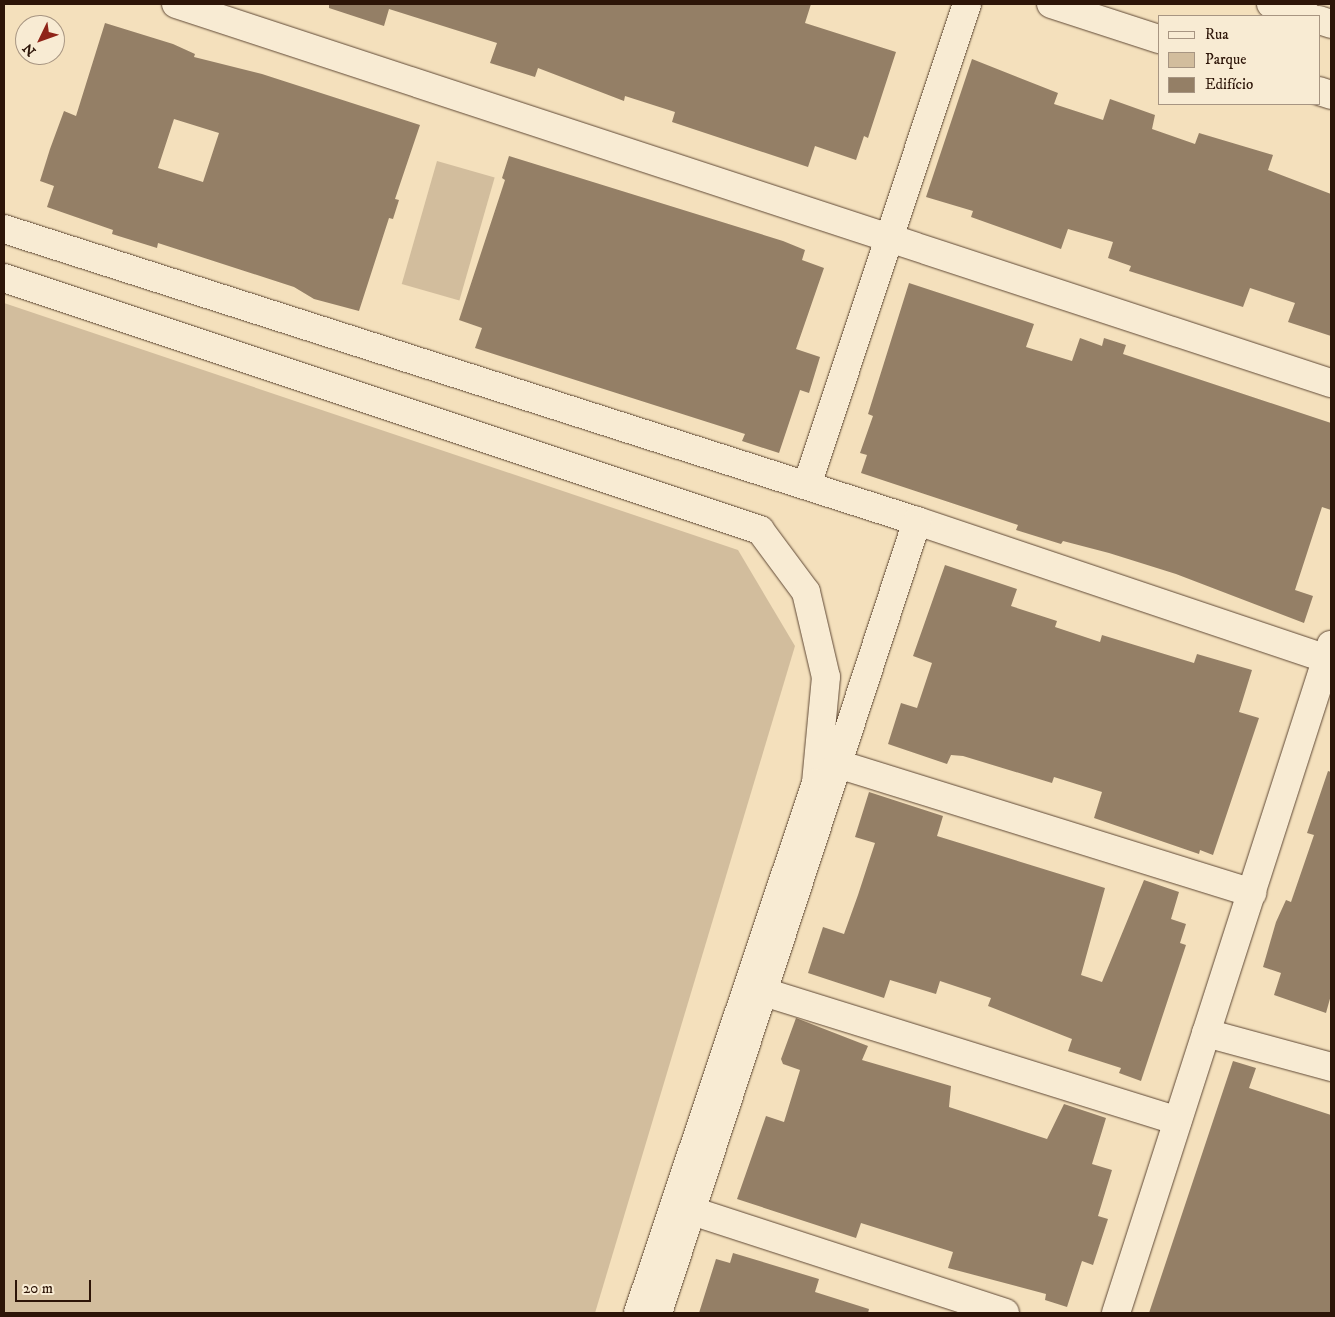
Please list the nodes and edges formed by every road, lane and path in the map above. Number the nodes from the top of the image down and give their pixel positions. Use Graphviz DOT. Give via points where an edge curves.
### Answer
graph roads {
  1 [pos="176,4"];
  2 [pos="967,4"];
  3 [pos="1051,4"];
  4 [pos="1271,4"];
  5 [pos="1305,15"];
  6 [pos="1158,39"];
  7 [pos="4,229"];
  8 [pos="891,237"];
  9 [pos="4,278"];
  10 [pos="1331,383"];
  11 [pos="808,485"];
  12 [pos="917,521"];
  13 [pos="1329,652"];
  14 [pos="838,764"];
  15 [pos="1252,893"];
  16 [pos="764,992"];
  17 [pos="1206,1032"];
  18 [pos="1331,1067"];
  19 [pos="1177,1121"];
  20 [pos="692,1211"];
  21 [pos="638,1313"];
  22 [pos="658,1313"];
  23 [pos="1005,1313"];
  24 [pos="1116,1313"];
  1 -- 8 [label="street"];
  2 -- 8 [label="street"];
  3 -- 6 [label="street"];
  4 -- 5 [label="street"];
  7 -- 11 [label="street"];
  8 -- 10 [label="street"];
  8 -- 11 [label="street"];
  9 -- 21 [label="street" via="760,530 806,592 826,677 816,783"];
  11 -- 12 [label="street"];
  12 -- 13 [label="street"];
  12 -- 14 [label="street"];
  13 -- 15 [label="street"];
  14 -- 15 [label="street"];
  14 -- 16 [label="street"];
  15 -- 17 [label="street"];
  16 -- 19 [label="street"];
  16 -- 20 [label="street"];
  17 -- 18 [label="street"];
  17 -- 19 [label="street"];
  19 -- 24 [label="street"];
  20 -- 22 [label="street"];
  20 -- 23 [label="street"];
}
